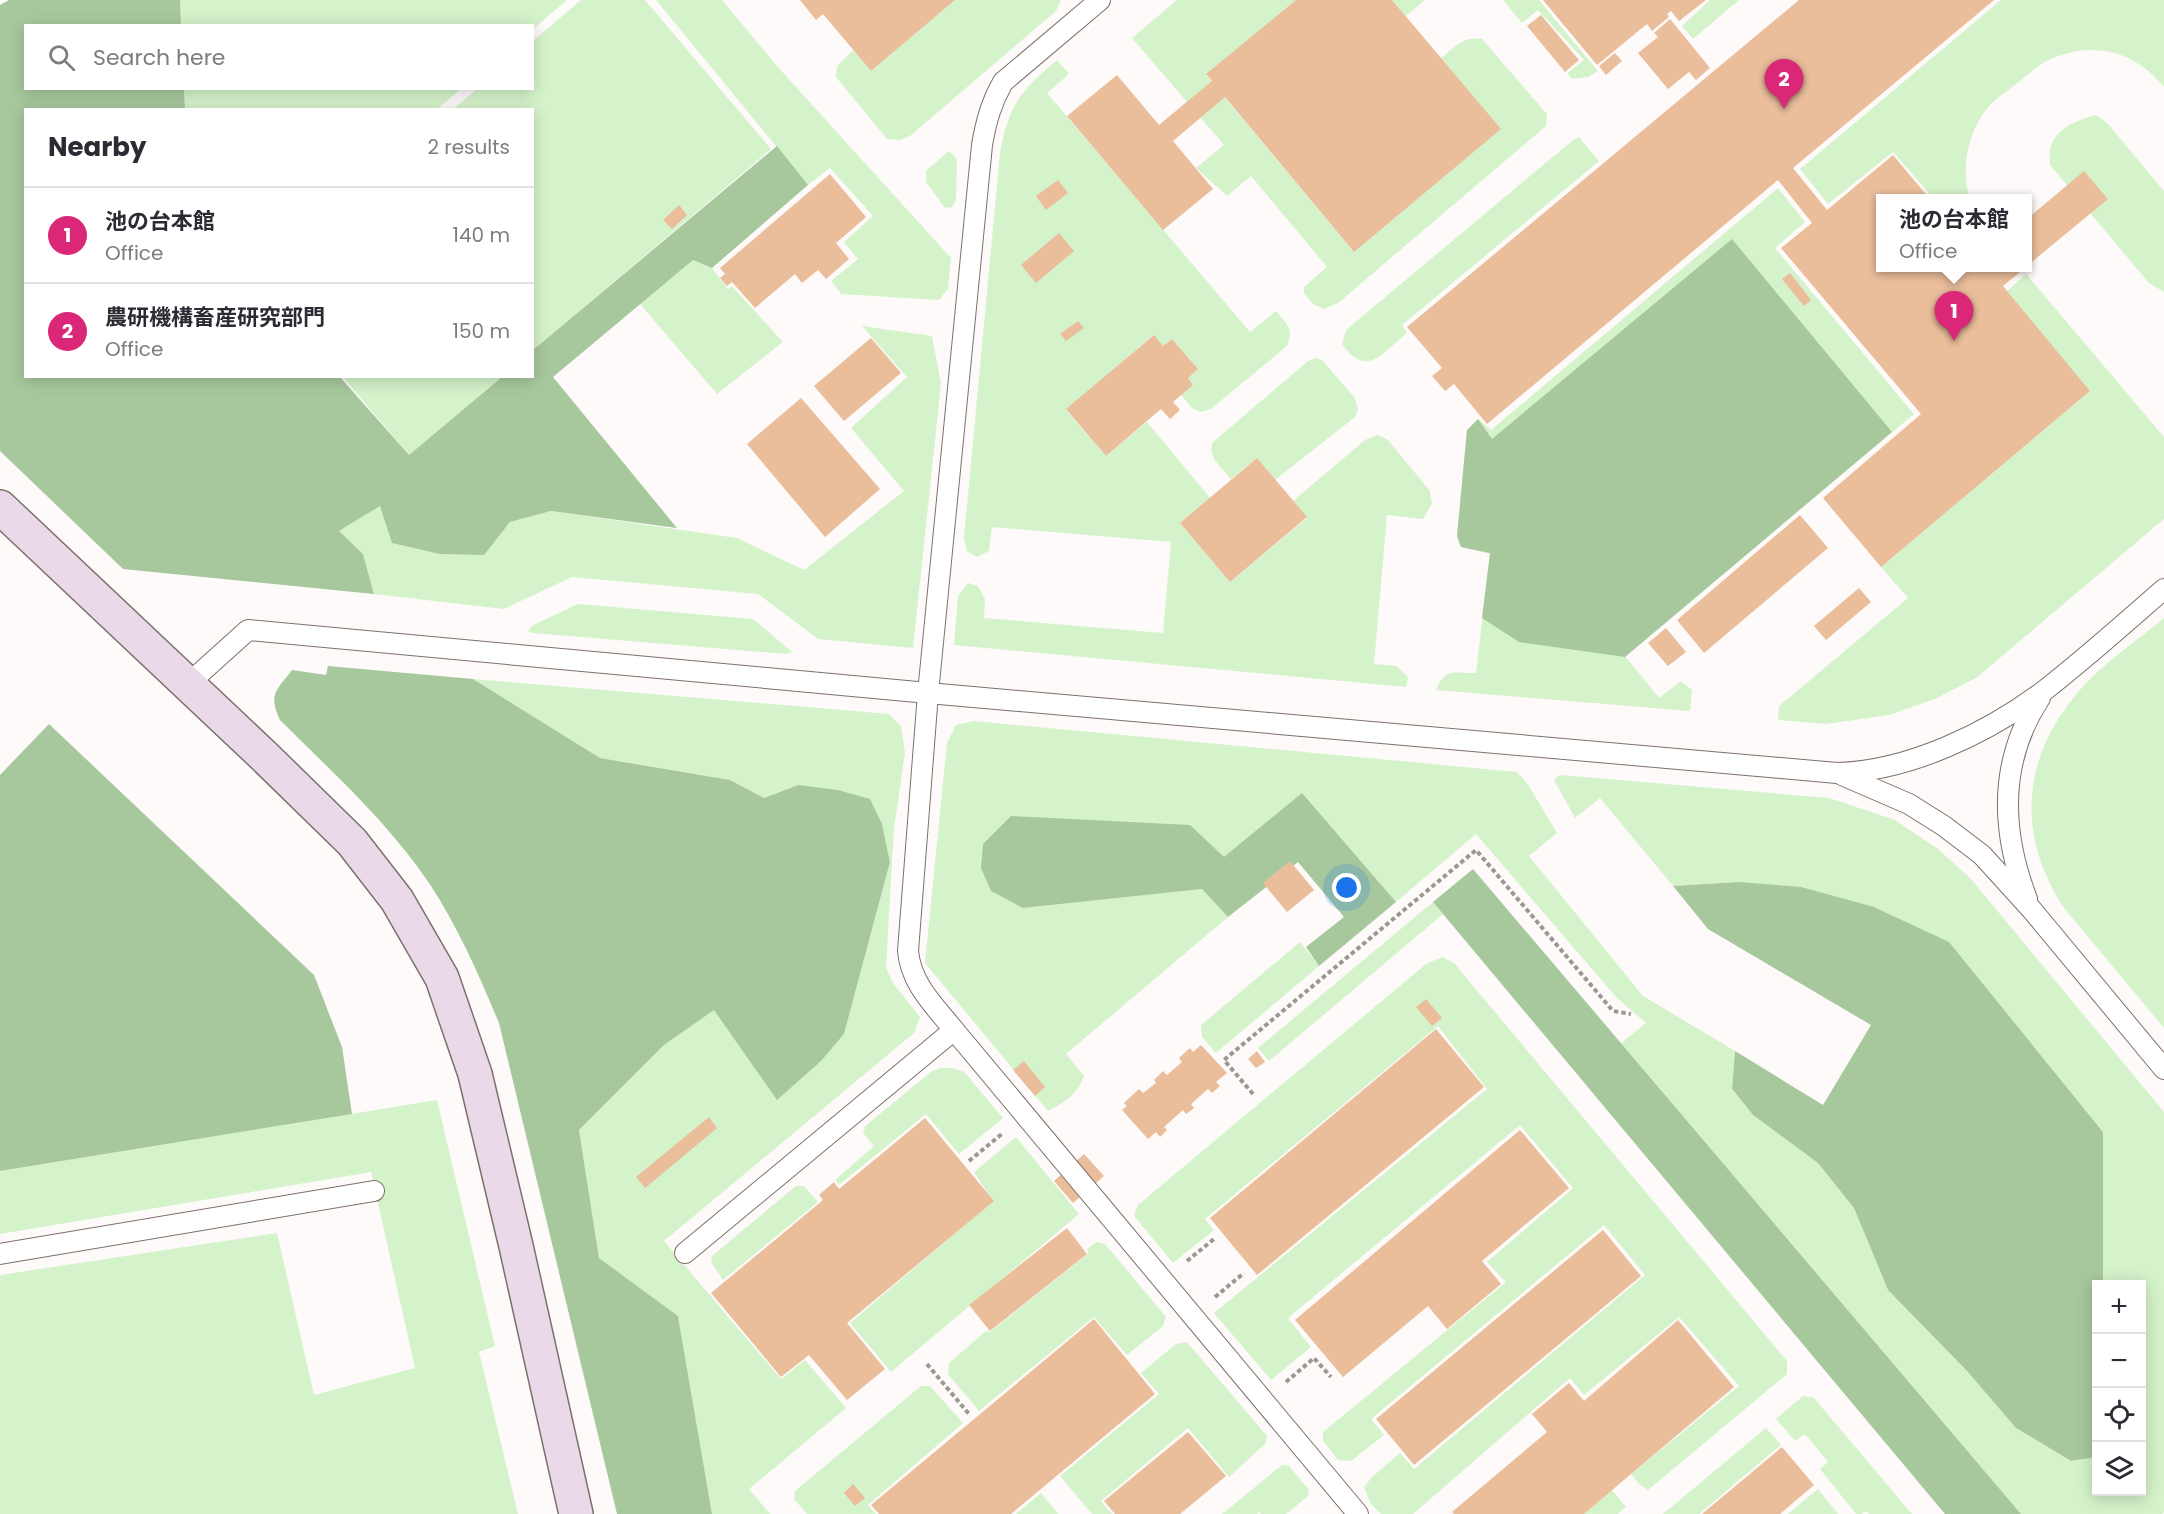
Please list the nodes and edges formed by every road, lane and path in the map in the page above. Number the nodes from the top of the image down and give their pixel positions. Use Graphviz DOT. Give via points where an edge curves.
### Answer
graph roads {
  1 [pos="1100,0"];
  2 [pos="0,507"];
  3 [pos="2164,589"];
  4 [pos="188,684"];
  5 [pos="2045,690"];
  6 [pos="928,693"];
  7 [pos="1837,773"];
  8 [pos="2032,910"];
  9 [pos="1631,1014"];
  10 [pos="954,1030"];
  11 [pos="2164,1070"];
  12 [pos="1253,1094"];
  13 [pos="1025,1115"];
  14 [pos="969,1161"];
  15 [pos="374,1191"];
  16 [pos="685,1253"];
  17 [pos="0,1254"];
  18 [pos="927,1365"];
  19 [pos="1331,1377"];
  20 [pos="1264,1401"];
  21 [pos="969,1414"];
  22 [pos="576,1514"];
  23 [pos="1358,1514"];
  1 -- 6 [label="lane" via="1003,82 987,116"];
  2 -- 4 [label="street"];
  3 -- 5 [label="lane"];
  4 -- 6 [label="lane" via="248,630"];
  4 -- 22 [label="street" via="352,842 397,900 442,978 474,1074"];
  5 -- 7 [label="lane" via="2009,715 1933,752 1894,766"];
  5 -- 8 [label="lane" via="2018,739 2008,798 2008,830 2017,872"];
  6 -- 7 [label="lane"];
  6 -- 10 [label="lane" via="908,951 915,980"];
  7 -- 8 [label="lane" via="1909,804 1944,826 1982,855"];
  8 -- 11 [label="lane"];
  9 -- 12 [label="path" via="1613,1011 1476,850 1224,1060"];
  10 -- 13 [label="lane"];
  10 -- 16 [label="lane"];
  13 -- 14 [label="path"];
  13 -- 20 [label="lane"];
  15 -- 17 [label="lane"];
  18 -- 21 [label="path"];
  19 -- 20 [label="path" via="1314,1358"];
  20 -- 23 [label="lane"];
}
